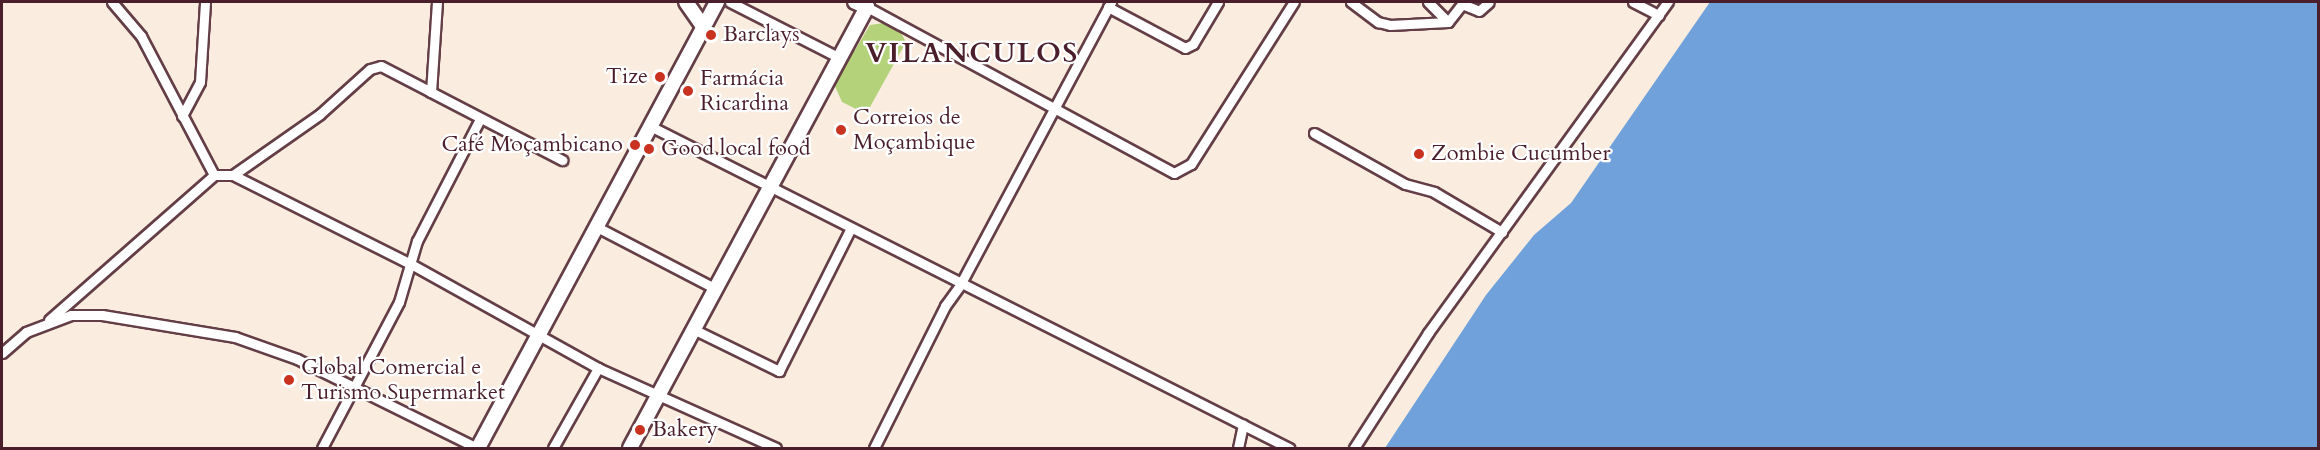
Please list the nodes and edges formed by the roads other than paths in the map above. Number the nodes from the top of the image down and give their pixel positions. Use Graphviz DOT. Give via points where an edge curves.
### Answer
graph roads {
  1 [pos="112,2"];
  2 [pos="205,2"];
  3 [pos="437,2"];
  4 [pos="686,2"];
  5 [pos="717,2"];
  6 [pos="730,2"];
  7 [pos="1218,2"];
  8 [pos="1294,2"];
  9 [pos="1351,2"];
  10 [pos="1428,2"];
  11 [pos="1489,2"];
  12 [pos="1633,2"];
  13 [pos="1668,2"];
  14 [pos="861,4"];
  15 [pos="1109,4"];
  16 [pos="1659,15"];
  17 [pos="1448,22"];
  18 [pos="703,26"];
  19 [pos="838,57"];
  20 [pos="431,92"];
  21 [pos="1055,108"];
  22 [pos="182,116"];
  23 [pos="480,119"];
  24 [pos="650,126"];
  25 [pos="1314,133"];
  26 [pos="562,160"];
  27 [pos="233,175"];
  28 [pos="214,176"];
  29 [pos="769,186"];
  30 [pos="597,227"];
  31 [pos="851,228"];
  32 [pos="1502,232"];
  33 [pos="411,264"];
  34 [pos="960,285"];
  35 [pos="714,288"];
  36 [pos="49,320"];
  37 [pos="693,329"];
  38 [pos="537,335"];
  39 [pos="2,353"];
  40 [pos="598,368"];
  41 [pos="355,386"];
  42 [pos="657,397"];
  43 [pos="1243,425"];
  44 [pos="322,448"];
  45 [pos="477,448"];
  46 [pos="553,448"];
  47 [pos="630,448"];
  48 [pos="776,448"];
  49 [pos="874,448"];
  50 [pos="1238,448"];
  51 [pos="1289,448"];
  52 [pos="1354,448"];
  1 -- 22 [label="street" via="141,36"];
  2 -- 22 [label="street" via="200,82"];
  3 -- 20 [label="street"];
  4 -- 18 [label="main road"];
  5 -- 18 [label="main road"];
  6 -- 19 [label="street"];
  7 -- 15 [label="street" via="1193,44 1185,48"];
  8 -- 21 [label="street" via="1210,136 1182,171 1163,170"];
  9 -- 17 [label="street" via="1384,24"];
  10 -- 17 [label="street"];
  11 -- 17 [label="street" via="1479,11 1462,4"];
  12 -- 16 [label="street"];
  13 -- 16 [label="street"];
  14 -- 19 [label="main road"];
  14 -- 21 [label="street"];
  15 -- 21 [label="street"];
  16 -- 32 [label="street"];
  18 -- 24 [label="main road"];
  19 -- 29 [label="main road"];
  20 -- 23 [label="street"];
  20 -- 27 [label="street" via="381,66 370,69 320,114"];
  21 -- 34 [label="street"];
  22 -- 28 [label="street"];
  23 -- 26 [label="street"];
  23 -- 33 [label="street" via="436,201"];
  24 -- 29 [label="street"];
  24 -- 30 [label="main road"];
  25 -- 32 [label="street" via="1405,184 1434,192"];
  27 -- 28 [label="street"];
  27 -- 33 [label="street"];
  28 -- 36 [label="street"];
  29 -- 31 [label="street"];
  29 -- 35 [label="main road"];
  30 -- 35 [label="street"];
  30 -- 38 [label="main road"];
  31 -- 34 [label="street"];
  31 -- 37 [label="street" via="779,371"];
  32 -- 52 [label="street" via="1428,333"];
  33 -- 38 [label="street"];
  33 -- 41 [label="street" via="399,302"];
  34 -- 43 [label="street"];
  34 -- 49 [label="street" via="945,306"];
  35 -- 37 [label="main road"];
  36 -- 39 [label="street"];
  36 -- 41 [label="street" via="102,315 235,338 297,359"];
  37 -- 42 [label="main road"];
  38 -- 40 [label="street"];
  38 -- 45 [label="main road"];
  40 -- 42 [label="street"];
  40 -- 46 [label="street"];
  41 -- 44 [label="street"];
  41 -- 45 [label="street"];
  42 -- 47 [label="main road"];
  42 -- 48 [label="street"];
  43 -- 50 [label="street"];
  43 -- 51 [label="street"];
}
